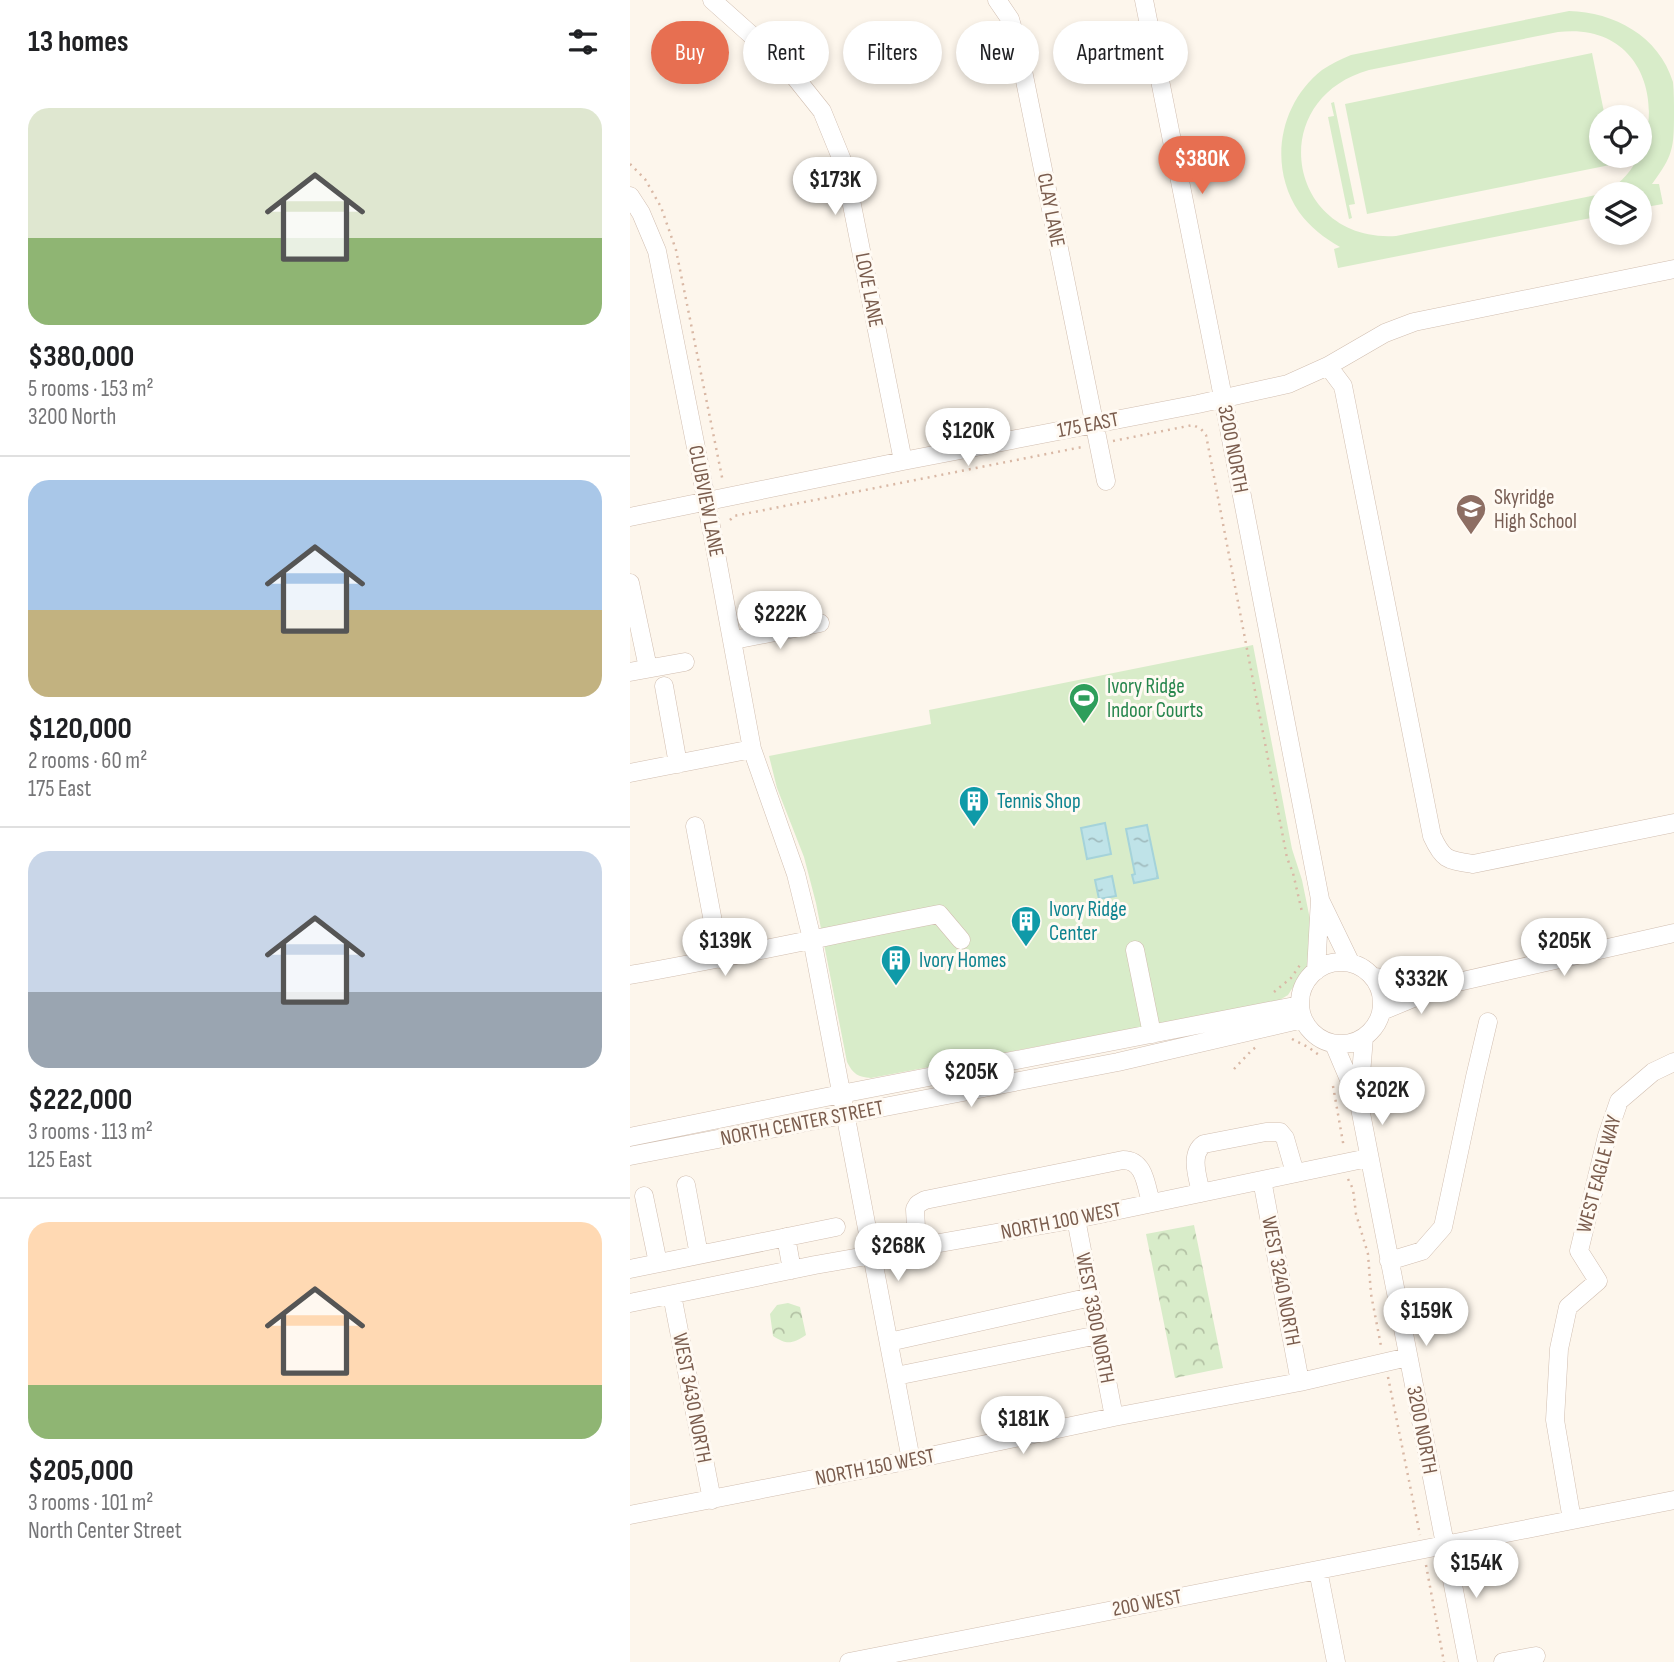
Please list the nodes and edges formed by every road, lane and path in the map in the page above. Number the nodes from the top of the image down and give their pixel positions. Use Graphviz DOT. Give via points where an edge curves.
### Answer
graph roads {
  1 [pos="712,0"];
  2 [pos="997,0"];
  3 [pos="1144,0"];
  4 [pos="630,196"];
  5 [pos="1674,269"];
  6 [pos="1328,366"];
  7 [pos="1223,399"];
  8 [pos="1094,424"];
  9 [pos="1098,444"];
  10 [pos="903,461"];
  11 [pos="1106,481"];
  12 [pos="707,502"];
  13 [pos="630,517"];
  14 [pos="730,520"];
  15 [pos="630,583"];
  16 [pos="820,623"];
  17 [pos="734,640"];
  18 [pos="685,662"];
  19 [pos="639,670"];
  20 [pos="664,685"];
  21 [pos="752,749"];
  22 [pos="678,764"];
  23 [pos="630,773"];
  24 [pos="1674,822"];
  25 [pos="695,826"];
  26 [pos="1320,899"];
  27 [pos="1304,921"];
  28 [pos="1674,933"];
  29 [pos="812,939"];
  30 [pos="961,940"];
  31 [pos="1135,950"];
  32 [pos="720,959"];
  33 [pos="1350,962"];
  34 [pos="1310,965"];
  35 [pos="630,975"];
  36 [pos="1374,977"];
  37 [pos="1445,985"];
  38 [pos="1272,994"];
  39 [pos="1382,1011"];
  40 [pos="1301,1012"];
  41 [pos="1488,1022"];
  42 [pos="1152,1034"];
  43 [pos="1364,1037"];
  44 [pos="1285,1038"];
  45 [pos="1259,1045"];
  46 [pos="1328,1050"];
  47 [pos="1674,1062"];
  48 [pos="1234,1069"];
  49 [pos="1332,1079"];
  50 [pos="841,1094"];
  51 [pos="1359,1103"];
  52 [pos="845,1114"];
  53 [pos="630,1138"];
  54 [pos="1343,1143"];
  55 [pos="630,1156"];
  56 [pos="1368,1158"];
  57 [pos="1295,1172"];
  58 [pos="1262,1180"];
  59 [pos="1348,1180"];
  60 [pos="686,1185"];
  61 [pos="1200,1193"];
  62 [pos="644,1196"];
  63 [pos="1151,1203"];
  64 [pos="1076,1219"];
  65 [pos="836,1227"];
  66 [pos="786,1237"];
  67 [pos="917,1247"];
  68 [pos="699,1255"];
  69 [pos="873,1255"];
  70 [pos="1389,1261"];
  71 [pos="658,1263"];
  72 [pos="630,1269"];
  73 [pos="792,1270"];
  74 [pos="672,1296"];
  75 [pos="1091,1297"];
  76 [pos="630,1303"];
  77 [pos="1098,1335"];
  78 [pos="889,1342"];
  79 [pos="1380,1344"];
  80 [pos="1408,1357"];
  81 [pos="895,1376"];
  82 [pos="1300,1382"];
  83 [pos="1389,1382"];
  84 [pos="1114,1417"];
  85 [pos="911,1460"];
  86 [pos="712,1500"];
  87 [pos="1674,1500"];
  88 [pos="630,1515"];
  89 [pos="1572,1520"];
  90 [pos="1419,1529"];
  91 [pos="1445,1545"];
  92 [pos="1427,1568"];
  93 [pos="1318,1570"];
  94 [pos="934,1654"];
  95 [pos="1536,1656"];
  96 [pos="849,1662"];
  97 [pos="1336,1662"];
  98 [pos="1444,1662"];
  99 [pos="1468,1662"];
  100 [pos="1503,1662"];
  1 -- 10 [label="street, LOVE LANE" via="786,66 821,111 839,154"];
  2 -- 8 [label="street, CLAY LANE" via="1010,19 1019,51"];
  3 -- 7 [label="street, 3200 NORTH"];
  4 -- 12 [label="street, CLUBVIEW LANE" via="657,251"];
  5 -- 6 [label="street, 175 EAST" via="1414,322"];
  6 -- 7 [label="street, 175 EAST" via="1288,384"];
  6 -- 24 [label="street" via="1343,386 1432,836 1440,852 1452,861 1473,864"];
  7 -- 8 [label="street, 175 EAST"];
  7 -- 26 [label="street, 3200 NORTH"];
  8 -- 9 [label="street, CLAY LANE"];
  8 -- 10 [label="street, 175 EAST"];
  9 -- 11 [label="street, CLAY LANE"];
  9 -- 14 [label="path"];
  9 -- 27 [label="path" via="1193,425 1206,435 1287,858"];
  10 -- 12 [label="street, 175 EAST"];
  12 -- 13 [label="street, 175 EAST"];
  12 -- 17 [label="street, CLUBVIEW LANE"];
  15 -- 19 [label="street"];
  16 -- 17 [label="street"];
  17 -- 21 [label="street, CLUBVIEW LANE"];
  18 -- 19 [label="street"];
  20 -- 22 [label="street"];
  21 -- 22 [label="street"];
  21 -- 29 [label="street, CLUBVIEW LANE" via="796,874"];
  22 -- 23 [label="street"];
  25 -- 32 [label="street"];
  26 -- 33 [label="street"];
  26 -- 34 [label="street"];
  28 -- 37 [label="street"];
  29 -- 30 [label="street" via="939,914"];
  29 -- 32 [label="street"];
  29 -- 50 [label="street, CLUBVIEW LANE"];
  31 -- 42 [label="street"];
  32 -- 35 [label="street"];
  33 -- 34 [label="street"];
  33 -- 36 [label="street"];
  34 -- 38 [label="path"];
  34 -- 40 [label="street" via="1301,991"];
  36 -- 37 [label="street"];
  36 -- 39 [label="street" via="1383,995"];
  37 -- 39 [label="street"];
  39 -- 43 [label="street"];
  40 -- 42 [label="street, NORTH CENTER STREET"];
  40 -- 46 [label="street"];
  40 -- 52 [label="street, NORTH CENTER STREET" via="1118,1062"];
  41 -- 70 [label="street" via="1443,1227 1422,1251"];
  42 -- 50 [label="street, NORTH CENTER STREET"];
  43 -- 46 [label="street"];
  43 -- 51 [label="street"];
  44 -- 46 [label="path"];
  45 -- 48 [label="path"];
  46 -- 51 [label="street"];
  47 -- 89 [label="street, WEST EAGLE WAY" via="1653,1072 1619,1101 1606,1136 1579,1251 1598,1281 1568,1307 1559,1349 1555,1420"];
  49 -- 54 [label="path"];
  50 -- 52 [label="street, CLUBVIEW LANE"];
  50 -- 53 [label="street, NORTH CENTER STREET"];
  51 -- 56 [label="street, 3200 NORTH"];
  52 -- 55 [label="street, NORTH CENTER STREET"];
  52 -- 69 [label="street, CLUBVIEW LANE"];
  56 -- 57 [label="street, NORTH 100 WEST"];
  56 -- 70 [label="street, 3200 NORTH"];
  57 -- 58 [label="street, NORTH 100 WEST"];
  57 -- 61 [label="street" via="1280,1132 1204,1144 1196,1153"];
  58 -- 61 [label="street, NORTH 100 WEST"];
  58 -- 82 [label="street, WEST 3240 NORTH"];
  59 -- 79 [label="path" via="1367,1254"];
  60 -- 68 [label="street"];
  61 -- 63 [label="street, NORTH 100 WEST"];
  62 -- 71 [label="street"];
  63 -- 64 [label="street, NORTH 100 WEST"];
  63 -- 67 [label="street" via="1142,1170 1131,1160 1123,1160 925,1200 915,1209"];
  64 -- 67 [label="street, NORTH 100 WEST"];
  64 -- 75 [label="street, WEST 3300 NORTH"];
  65 -- 66 [label="street"];
  66 -- 68 [label="street"];
  66 -- 73 [label="street"];
  67 -- 69 [label="street, NORTH 100 WEST"];
  68 -- 71 [label="street"];
  69 -- 73 [label="street, NORTH 100 WEST"];
  69 -- 78 [label="street, CLUBVIEW LANE"];
  70 -- 80 [label="street, 3200 NORTH"];
  71 -- 72 [label="street"];
  73 -- 74 [label="street, NORTH 100 WEST"];
  74 -- 76 [label="street, NORTH 100 WEST"];
  74 -- 86 [label="street, WEST 3430 NORTH"];
  75 -- 77 [label="street, WEST 3300 NORTH"];
  75 -- 78 [label="street"];
  77 -- 81 [label="street"];
  77 -- 84 [label="street, WEST 3300 NORTH"];
  78 -- 81 [label="street, CLUBVIEW LANE"];
  80 -- 82 [label="street, NORTH 150 WEST"];
  80 -- 91 [label="street, 3200 NORTH"];
  81 -- 85 [label="street, CLUBVIEW LANE"];
  82 -- 84 [label="street, NORTH 150 WEST"];
  83 -- 90 [label="path"];
  84 -- 85 [label="street, NORTH 150 WEST"];
  85 -- 86 [label="street, NORTH 150 WEST"];
  86 -- 88 [label="street, NORTH 150 WEST"];
  87 -- 89 [label="street, 200 WEST"];
  89 -- 91 [label="street, 200 WEST"];
  91 -- 93 [label="street, 200 WEST"];
  91 -- 99 [label="street, 3200 NORTH"];
  92 -- 98 [label="path"];
  93 -- 94 [label="street, 200 WEST"];
  93 -- 97 [label="street"];
  94 -- 96 [label="street, 200 WEST"];
  95 -- 100 [label="street"];
}
